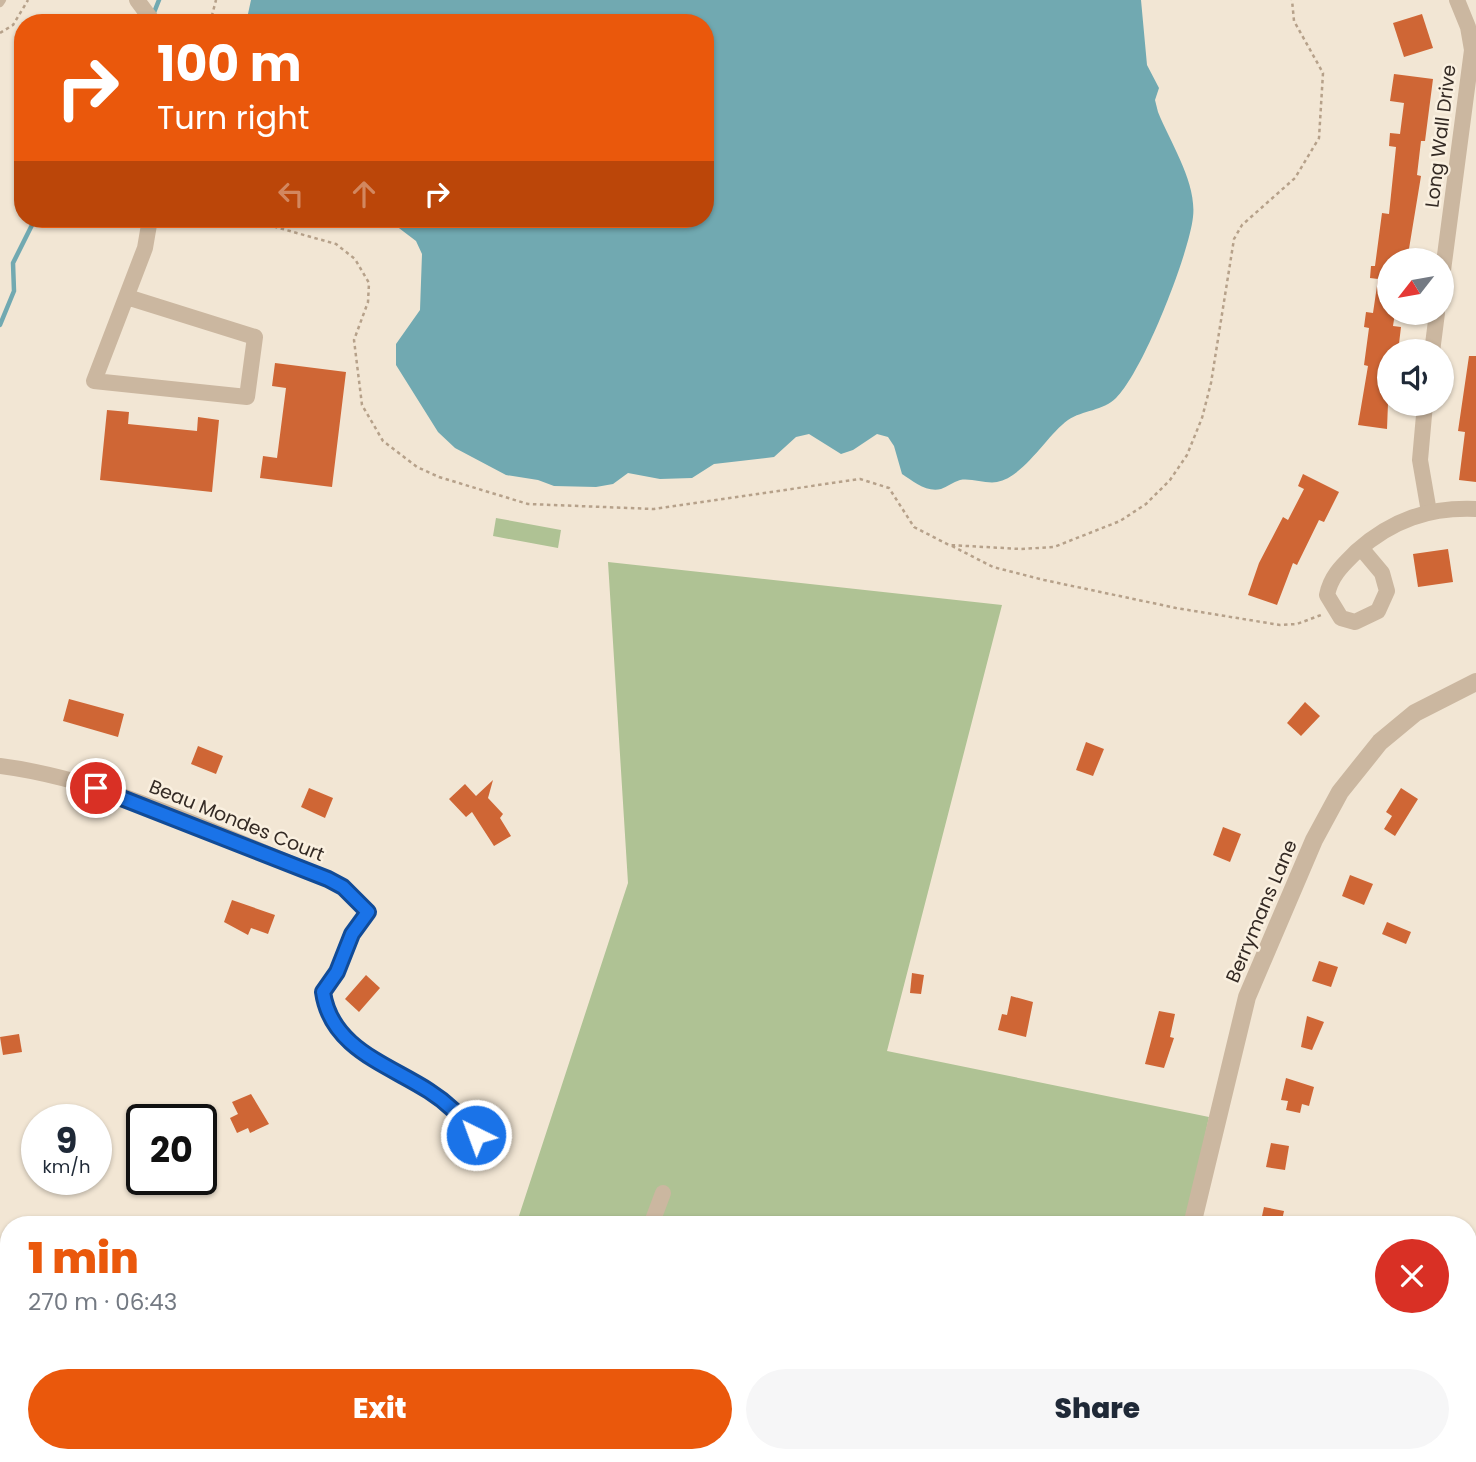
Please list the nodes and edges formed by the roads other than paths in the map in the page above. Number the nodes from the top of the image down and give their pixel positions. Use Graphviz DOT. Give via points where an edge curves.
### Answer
graph roads {
  1 [pos="1457,0"];
  2 [pos="148,228"];
  3 [pos="1446,248"];
  4 [pos="127,298"];
  5 [pos="1424,416"];
  6 [pos="1476,509"];
  7 [pos="1429,512"];
  8 [pos="1361,548"];
  9 [pos="1476,682"];
  10 [pos="0,766"];
  11 [pos="368,912"];
  12 [pos="476,1135"];
  13 [pos="663,1192"];
  14 [pos="654,1216"];
  15 [pos="1194,1216"];
  1 -- 3 [label="street, Long Wall Drive" via="1472,50"];
  2 -- 4 [label="street"];
  4 -- 4 [label="street" via="94,381 247,397 255,337"];
  5 -- 7 [label="street" via="1420,460"];
  6 -- 7 [label="street"];
  7 -- 8 [label="street" via="1383,530"];
  8 -- 8 [label="street" via="1330,580 1327,595 1341,618 1355,622 1368,618 1384,601 1387,582"];
  9 -- 15 [label="street, Berrymans Lane" via="1415,713 1380,742 1340,792 1314,840 1247,997"];
  10 -- 11 [label="street, Beau Mondes Court" via="76,781 129,800 328,879"];
  11 -- 12 [label="lane" via="323,992 331,1019 347,1042 431,1092 456,1111"];
  13 -- 14 [label="street"];
}
